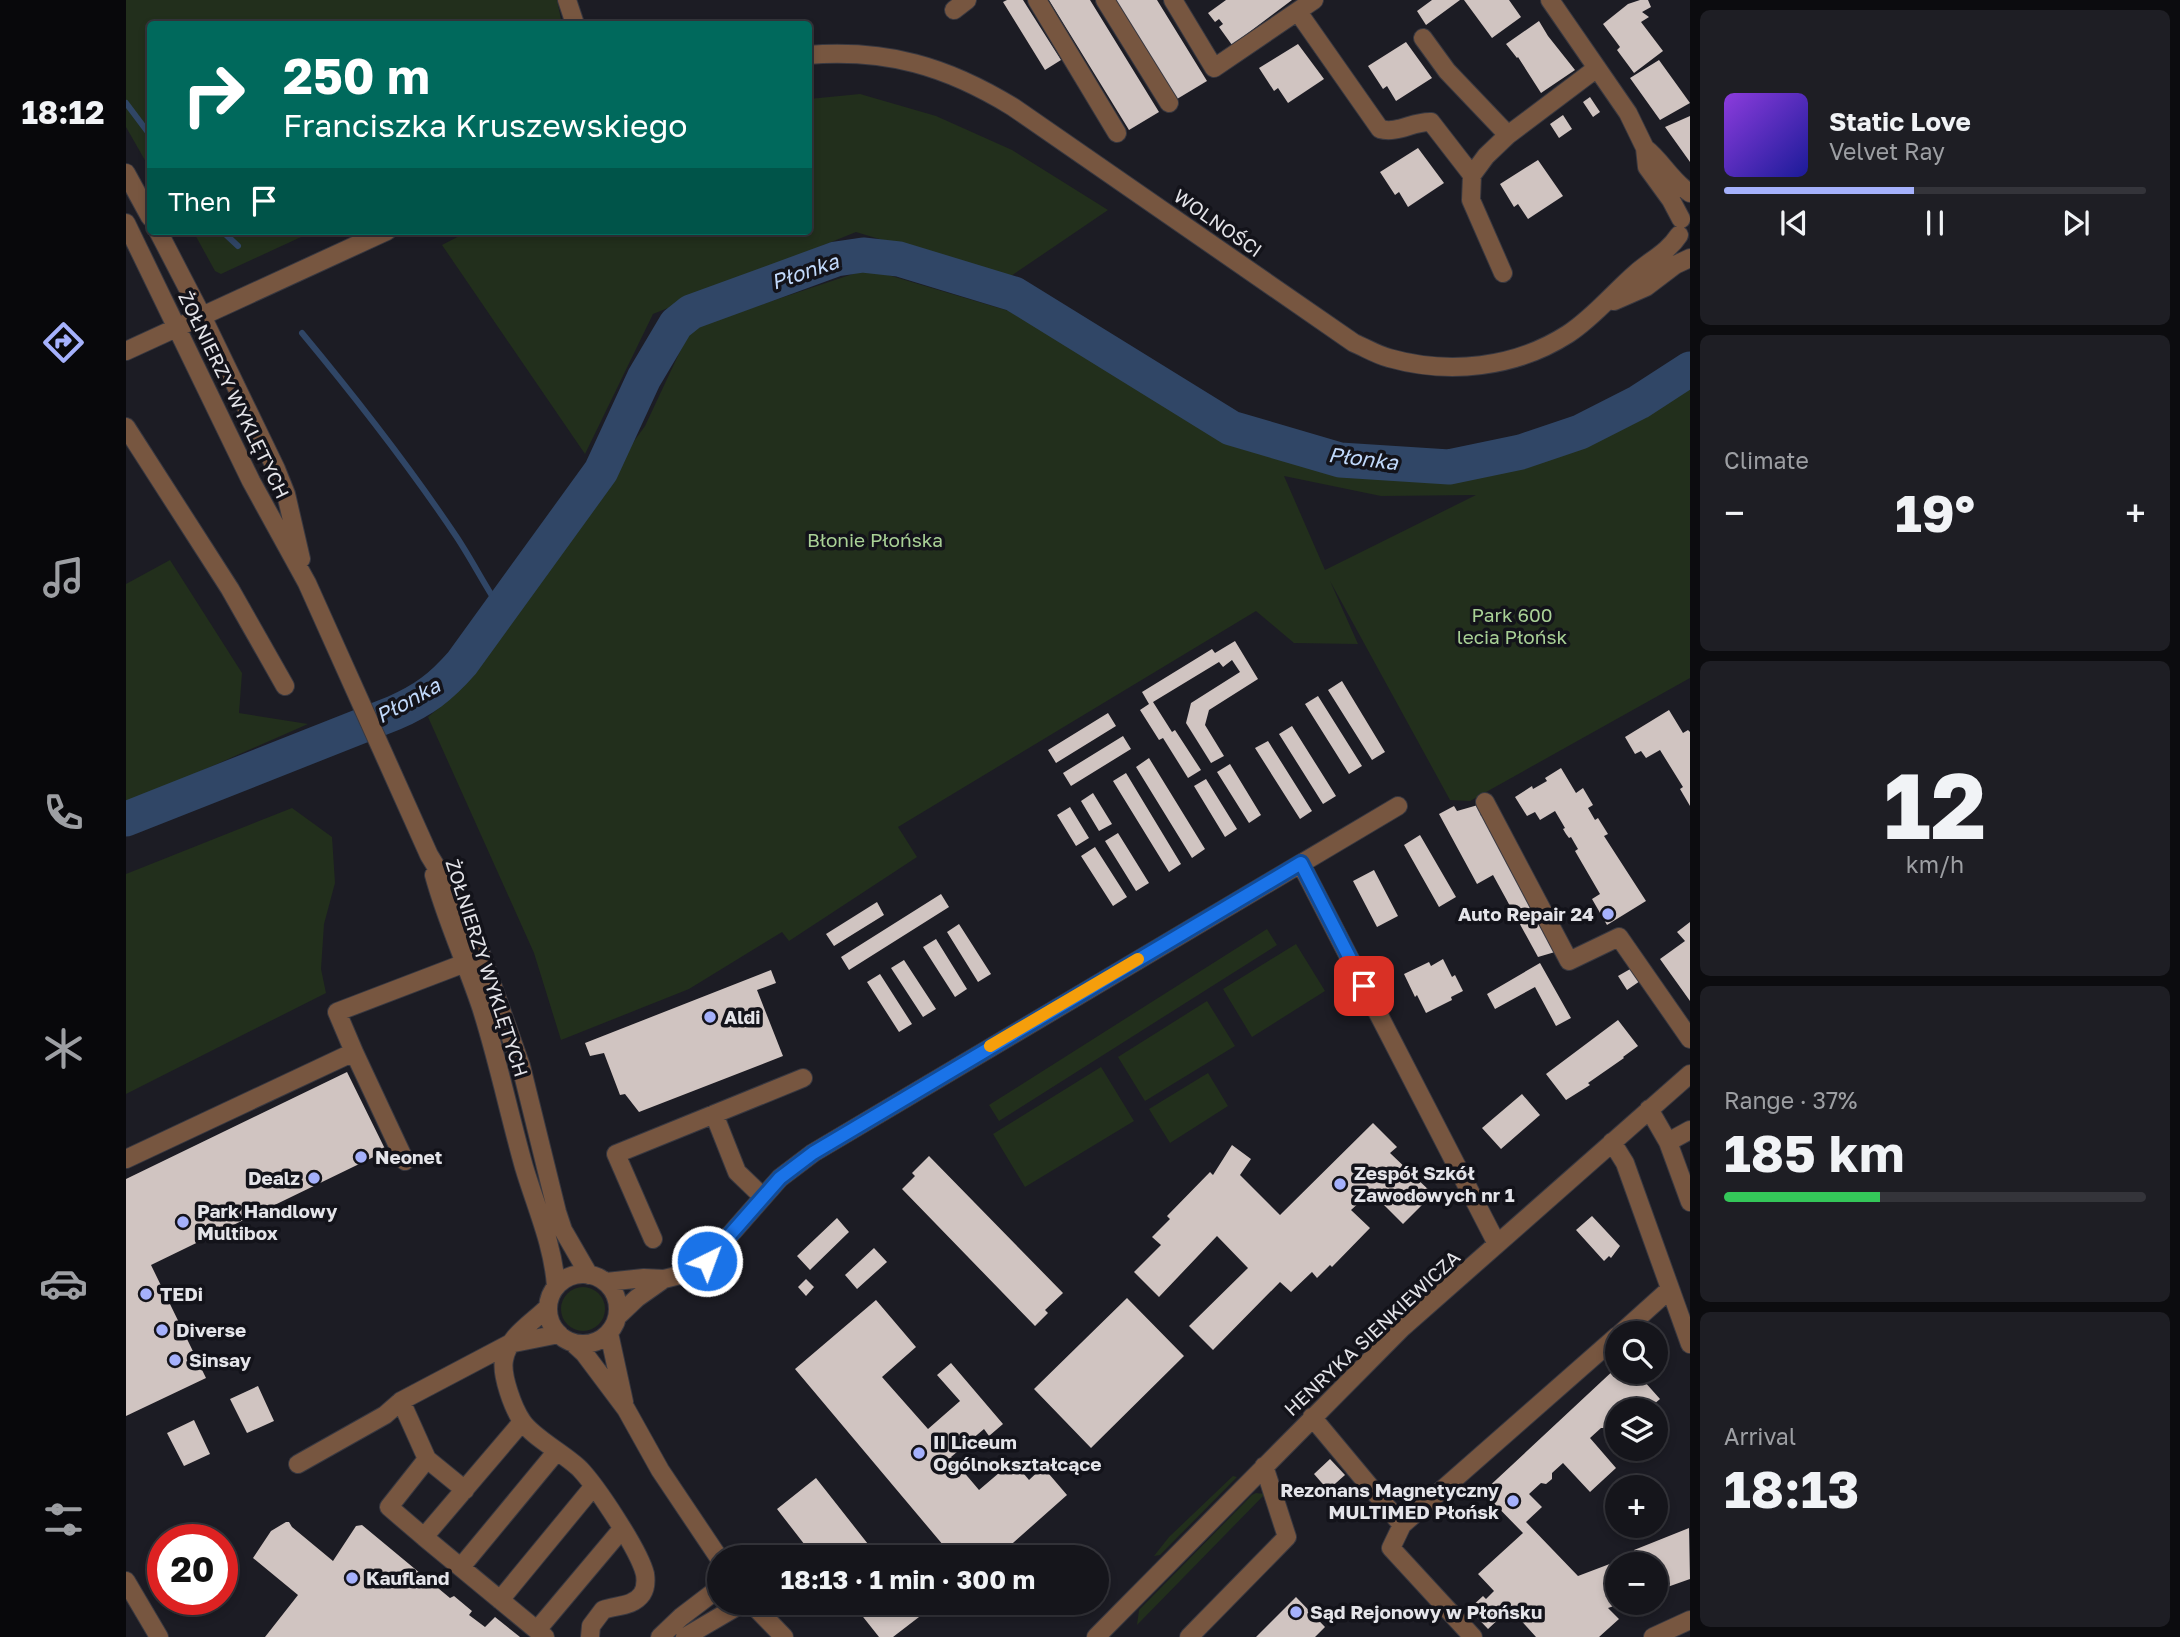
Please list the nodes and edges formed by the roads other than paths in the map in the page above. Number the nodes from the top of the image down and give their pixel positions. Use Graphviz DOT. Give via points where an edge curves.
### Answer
graph roads {
  1 [pos="567,0"];
  2 [pos="1037,0"];
  3 [pos="1105,0"];
  4 [pos="1173,0"];
  5 [pos="1314,0"];
  6 [pos="1550,0"];
  7 [pos="1298,12"];
  8 [pos="574,21"];
  9 [pos="1423,38"];
  10 [pos="812,55"];
  11 [pos="1597,68"];
  12 [pos="1169,103"];
  13 [pos="1117,133"];
  14 [pos="1508,135"];
  15 [pos="1645,148"];
  16 [pos="126,173"];
  17 [pos="1472,175"];
  18 [pos="1690,193"];
  19 [pos="147,212"];
  20 [pos="1684,220"];
  21 [pos="126,223"];
  22 [pos="160,235"];
  23 [pos="378,235"];
  24 [pos="1690,256"];
  25 [pos="1503,273"];
  26 [pos="1604,306"];
  27 [pos="202,316"];
  28 [pos="177,328"];
  29 [pos="126,351"];
  30 [pos="126,427"];
  31 [pos="307,583"];
  32 [pos="285,686"];
  33 [pos="1485,802"];
  34 [pos="1398,806"];
  35 [pos="429,855"];
  36 [pos="1301,863"];
  37 [pos="482,956"];
  38 [pos="464,964"];
  39 [pos="1690,1039"];
  40 [pos="354,1052"];
  41 [pos="1690,1074"];
  42 [pos="803,1078"];
  43 [pos="1649,1109"];
  44 [pos="713,1114"];
  45 [pos="1690,1130"];
  46 [pos="1612,1142"];
  47 [pos="1668,1142"];
  48 [pos="126,1159"];
  49 [pos="405,1161"];
  50 [pos="763,1197"];
  51 [pos="1690,1202"];
  52 [pos="653,1239"];
  53 [pos="1497,1244"];
  54 [pos="589,1275"];
  55 [pos="664,1279"];
  56 [pos="606,1282"];
  57 [pos="556,1286"];
  58 [pos="1670,1289"];
  59 [pos="548,1307"];
  60 [pos="618,1316"];
  61 [pos="1634,1321"];
  62 [pos="609,1333"];
  63 [pos="566,1339"];
  64 [pos="509,1344"];
  65 [pos="1690,1344"];
  66 [pos="1605,1346"];
  67 [pos="401,1401"];
  68 [pos="626,1409"];
  69 [pos="1312,1417"];
  70 [pos="522,1422"];
  71 [pos="558,1451"];
  72 [pos="427,1459"];
  73 [pos="298,1464"];
  74 [pos="1264,1466"];
  75 [pos="593,1487"];
  76 [pos="465,1490"];
  77 [pos="1402,1525"];
  78 [pos="622,1529"];
  79 [pos="424,1537"];
  80 [pos="710,1545"];
  81 [pos="461,1567"];
  82 [pos="126,1581"];
  83 [pos="707,1597"];
  84 [pos="500,1600"];
  85 [pos="723,1615"];
  86 [pos="756,1615"];
  87 [pos="762,1615"];
  88 [pos="1690,1620"];
  89 [pos="541,1633"];
  90 [pos="159,1637"];
  91 [pos="590,1637"];
  92 [pos="660,1637"];
  93 [pos="685,1637"];
  94 [pos="767,1637"];
  95 [pos="784,1637"];
  96 [pos="1096,1637"];
  97 [pos="1189,1637"];
  98 [pos="1473,1637"];
  99 [pos="1653,1637"];
  1 -- 8 [label="street"];
  2 -- 13 [label="street"];
  3 -- 12 [label="street"];
  4 -- 7 [label="street" via="1214,68"];
  5 -- 7 [label="street"];
  6 -- 11 [label="street"];
  7 -- 17 [label="street" via="1380,129 1390,132 1431,122"];
  9 -- 14 [label="street" via="1447,71"];
  10 -- 26 [label="street, WOLNOŚCI" via="879,55 964,79 1013,107 1354,343 1387,358 1458,368 1492,364 1550,344"];
  11 -- 14 [label="street"];
  11 -- 15 [label="street"];
  14 -- 17 [label="street"];
  15 -- 18 [label="street"];
  15 -- 20 [label="street" via="1647,167"];
  16 -- 19 [label="street"];
  17 -- 25 [label="street" via="1471,200"];
  20 -- 24 [label="street" via="1681,241"];
  20 -- 26 [label="street, WOLNOŚCI" via="1665,251"];
  21 -- 28 [label="street, ŻOŁNIERZY WYKLĘTYCH"];
  22 -- 27 [label="street, ŻOŁNIERZY WYKLĘTYCH"];
  23 -- 27 [label="street"];
  24 -- 26 [label="street, WOLNOŚCI" via="1646,287"];
  27 -- 28 [label="street"];
  27 -- 31 [label="street, ŻOŁNIERZY WYKLĘTYCH" via="286,494"];
  28 -- 29 [label="street"];
  28 -- 31 [label="street, ŻOŁNIERZY WYKLĘTYCH" via="251,481"];
  30 -- 32 [label="street" via="230,589"];
  31 -- 35 [label="street, ŻOŁNIERZY WYKLĘTYCH"];
  33 -- 39 [label="street" via="1569,961 1619,937"];
  34 -- 36 [label="street"];
  35 -- 37 [label="street, ŻOŁNIERZY WYKLĘTYCH"];
  35 -- 38 [label="street, ŻOŁNIERZY WYKLĘTYCH"];
  36 -- 50 [label="street" via="849,1130 780,1178"];
  36 -- 53 [label="street"];
  37 -- 38 [label="street"];
  37 -- 54 [label="street, ŻOŁNIERZY WYKLĘTYCH" via="521,1066 557,1212"];
  38 -- 40 [label="street" via="337,1013"];
  38 -- 57 [label="street, ŻOŁNIERZY WYKLĘTYCH" via="493,1046 549,1240"];
  40 -- 48 [label="street"];
  40 -- 49 [label="street"];
  41 -- 43 [label="street, HENRYKA SIENKIEWICZA"];
  42 -- 44 [label="street"];
  43 -- 46 [label="street, HENRYKA SIENKIEWICZA"];
  43 -- 47 [label="street"];
  44 -- 50 [label="street" via="737,1172"];
  44 -- 52 [label="street" via="616,1154"];
  45 -- 47 [label="street"];
  46 -- 53 [label="street, HENRYKA SIENKIEWICZA"];
  46 -- 58 [label="street" via="1625,1163"];
  47 -- 51 [label="street"];
  50 -- 55 [label="street" via="707,1261"];
  53 -- 69 [label="street, HENRYKA SIENKIEWICZA" via="1402,1328"];
  54 -- 56 [label="street"];
  54 -- 57 [label="street" via="576,1274"];
  55 -- 56 [label="street"];
  55 -- 60 [label="street"];
  56 -- 60 [label="street" via="615,1294"];
  57 -- 59 [label="street"];
  58 -- 61 [label="street"];
  58 -- 65 [label="street"];
  59 -- 63 [label="street" via="549,1319"];
  59 -- 64 [label="street"];
  60 -- 62 [label="street"];
  62 -- 63 [label="street" via="585,1345"];
  62 -- 68 [label="street"];
  63 -- 64 [label="street"];
  63 -- 68 [label="street" via="584,1353"];
  64 -- 67 [label="street"];
  64 -- 70 [label="street" via="503,1362"];
  66 -- 77 [label="street"];
  67 -- 72 [label="street"];
  67 -- 73 [label="street"];
  68 -- 80 [label="street"];
  69 -- 74 [label="street, HENRYKA SIENKIEWICZA"];
  69 -- 77 [label="street"];
  70 -- 71 [label="street"];
  70 -- 76 [label="street"];
  71 -- 75 [label="street"];
  71 -- 81 [label="street"];
  72 -- 76 [label="street"];
  72 -- 79 [label="street" via="389,1507"];
  74 -- 96 [label="street, HENRYKA SIENKIEWICZA"];
  74 -- 97 [label="street" via="1287,1537"];
  75 -- 78 [label="street"];
  75 -- 84 [label="street"];
  76 -- 79 [label="street"];
  77 -- 98 [label="street" via="1391,1548"];
  78 -- 89 [label="street"];
  78 -- 91 [label="street" via="645,1572 646,1584 634,1601 603,1610 591,1626"];
  79 -- 81 [label="street"];
  81 -- 84 [label="street"];
  82 -- 90 [label="street"];
  83 -- 92 [label="street"];
  84 -- 89 [label="street"];
  85 -- 93 [label="street"];
  86 -- 94 [label="street"];
  87 -- 95 [label="street"];
  88 -- 99 [label="street"];
}
